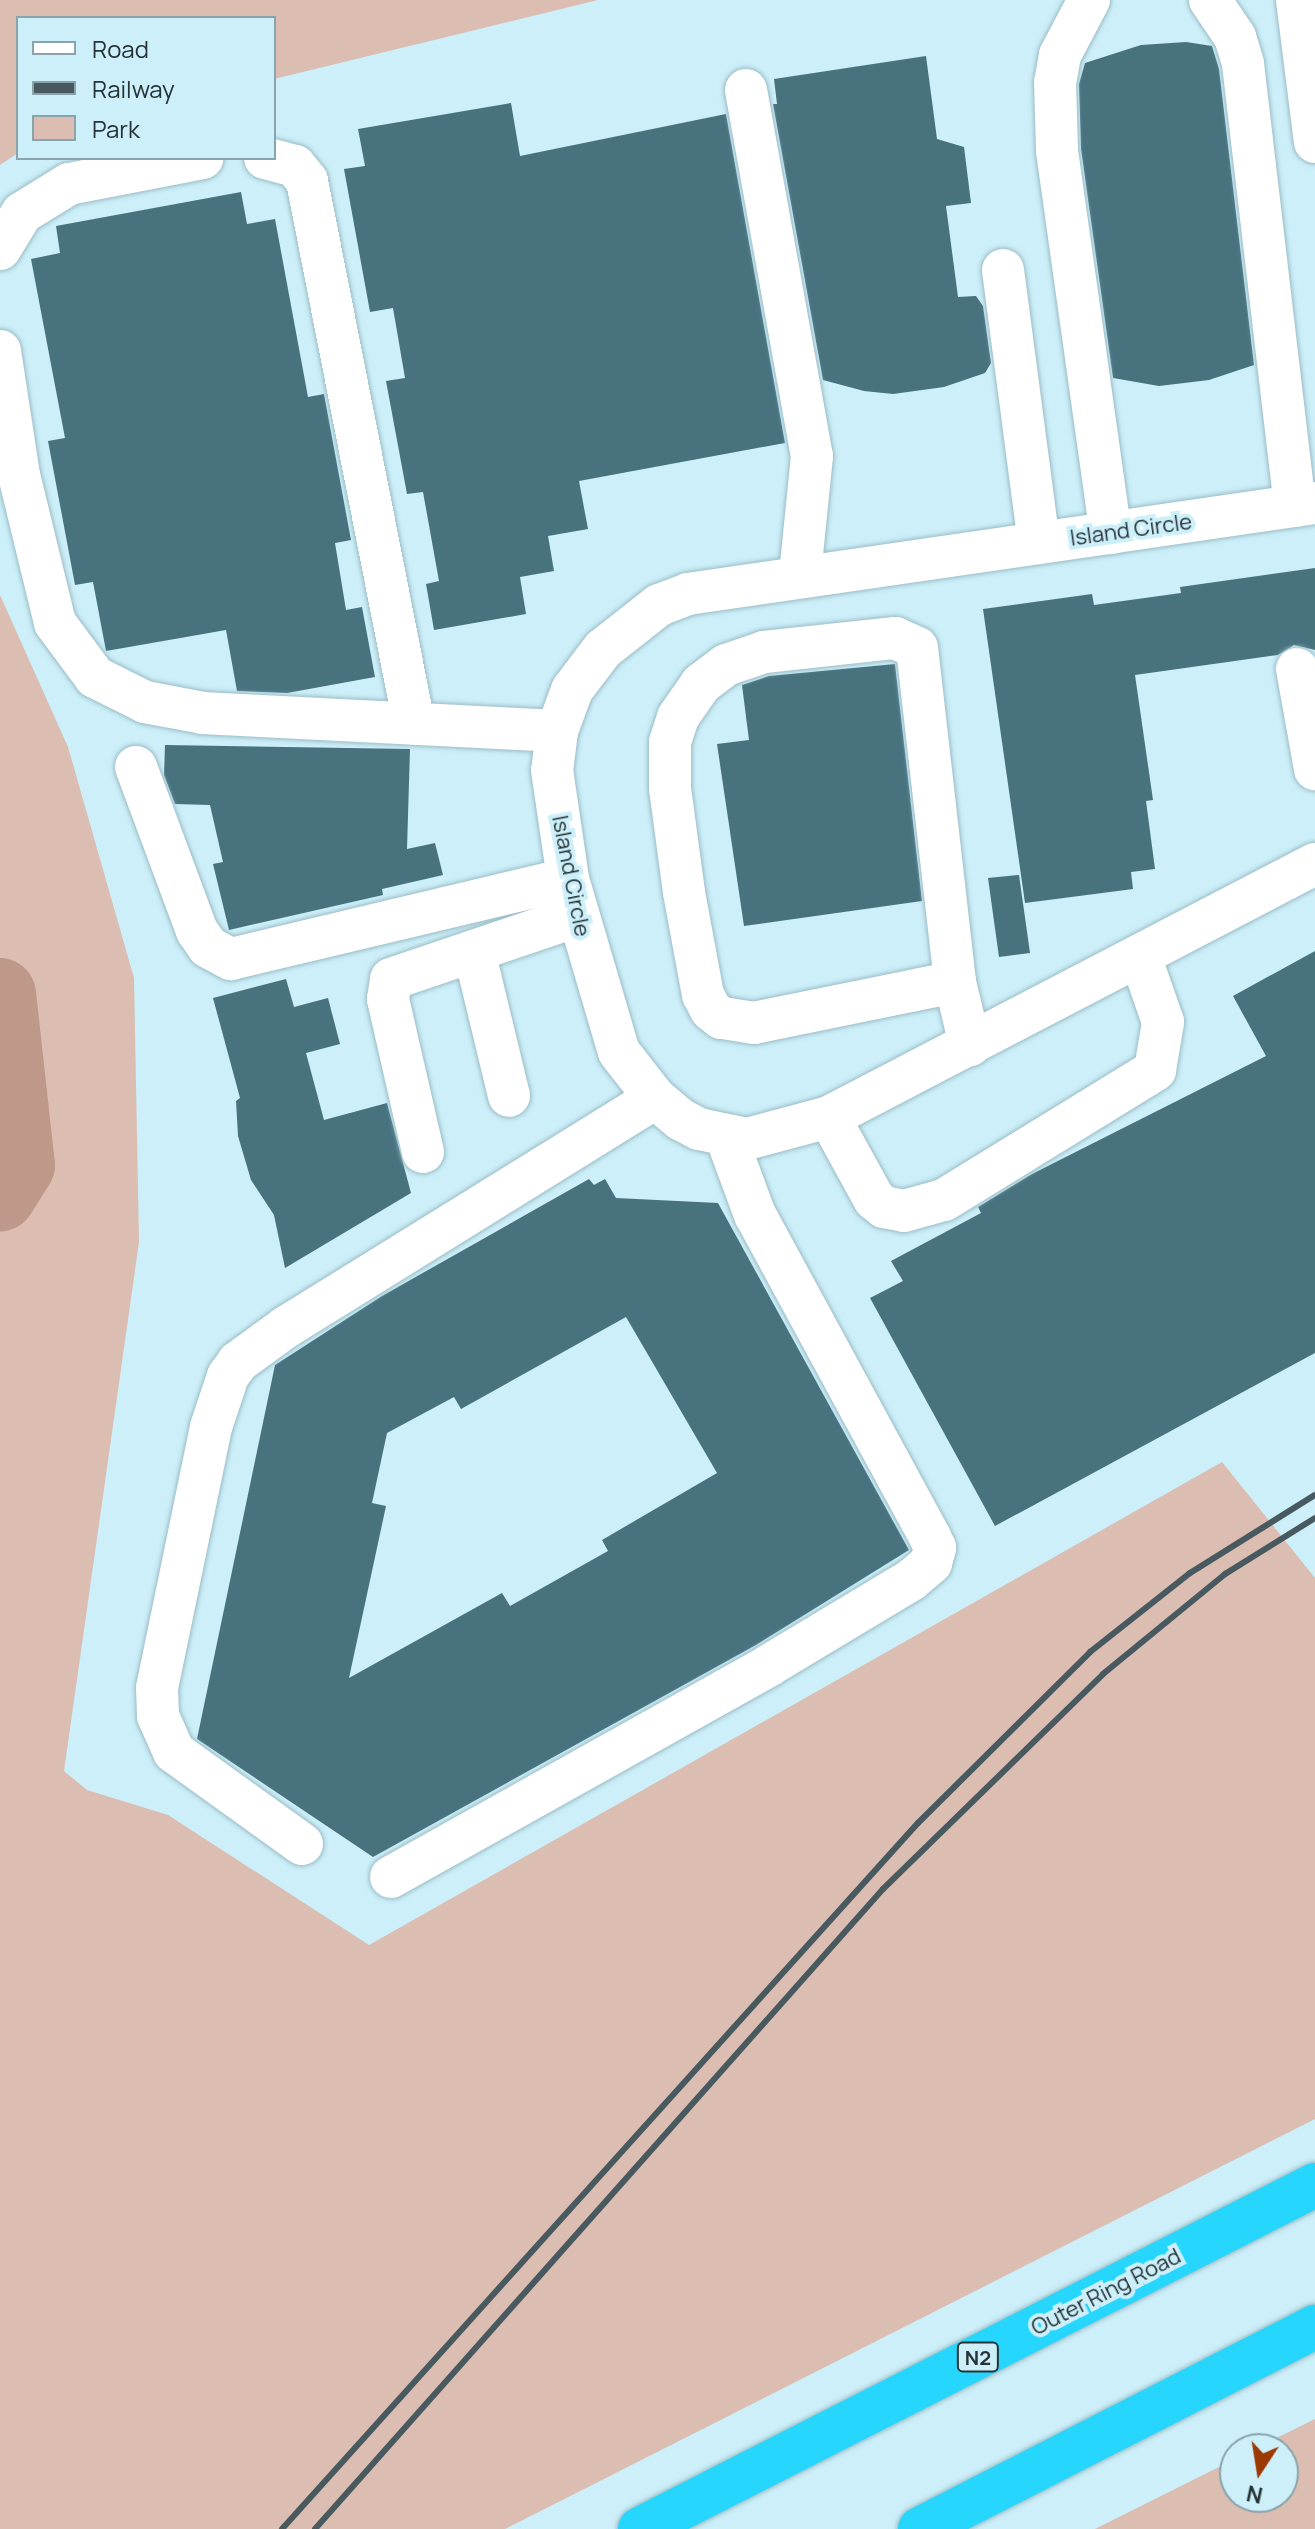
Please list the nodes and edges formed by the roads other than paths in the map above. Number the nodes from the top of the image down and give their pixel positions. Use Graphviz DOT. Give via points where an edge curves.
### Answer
graph roads {
  1 [pos="1089,0"];
  2 [pos="1210,0"];
  3 [pos="1297,0"];
  4 [pos="746,90"];
  5 [pos="1315,142"];
  6 [pos="190,160"];
  7 [pos="272,160"];
  8 [pos="0,249"];
  9 [pos="1003,270"];
  10 [pos="0,351"];
  11 [pos="1305,504"];
  12 [pos="1111,533"];
  13 [pos="1039,543"];
  14 [pos="800,575"];
  15 [pos="1297,669"];
  16 [pos="414,724"];
  17 [pos="557,731"];
  18 [pos="136,767"];
  19 [pos="1315,769"];
  20 [pos="1315,864"];
  21 [pos="572,898"];
  22 [pos="474,951"];
  23 [pos="1140,956"];
  24 [pos="955,982"];
  25 [pos="970,1045"];
  26 [pos="509,1096"];
  27 [pos="655,1098"];
  28 [pos="829,1117"];
  29 [pos="726,1136"];
  30 [pos="423,1152"];
  31 [pos="302,1844"];
  32 [pos="391,1877"];
  33 [pos="1315,2185"];
  34 [pos="1315,2327"];
  35 [pos="640,2529"];
  36 [pos="920,2529"];
  1 -- 12 [label="street" via="1060,55 1055,82 1057,137"];
  2 -- 11 [label="street" via="1235,37 1243,64"];
  3 -- 5 [label="street"];
  4 -- 14 [label="street" via="812,456"];
  6 -- 8 [label="street" via="69,184 22,213"];
  7 -- 16 [label="street" via="295,166 307,181"];
  9 -- 13 [label="street"];
  10 -- 16 [label="street" via="19,475 55,623 95,677 145,702 203,713"];
  11 -- 12 [label="street, Island Circle"];
  12 -- 13 [label="street, Island Circle"];
  13 -- 14 [label="street, Island Circle"];
  14 -- 17 [label="street, Island Circle" via="688,594 659,605 603,649 572,690"];
  15 -- 19 [label="street"];
  16 -- 17 [label="street"];
  17 -- 21 [label="street, Island Circle" via="552,770"];
  18 -- 21 [label="street" via="197,931 208,947 231,959"];
  20 -- 23 [label="street, Island Circle"];
  21 -- 22 [label="street"];
  21 -- 27 [label="street, Island Circle" via="619,1052"];
  22 -- 26 [label="street"];
  22 -- 30 [label="street" via="394,977 389,984"];
  23 -- 25 [label="street, Island Circle"];
  23 -- 28 [label="street" via="1163,1022 1155,1070 944,1200 904,1211 884,1207 874,1199"];
  24 -- 24 [label="street" via="754,1023 721,1018 711,1010 700,981 670,789 670,742 678,717 701,684 726,665 764,652 895,638 917,648"];
  24 -- 25 [label="street"];
  25 -- 28 [label="street, Island Circle"];
  27 -- 29 [label="street, Island Circle" via="699,1129"];
  27 -- 31 [label="street" via="286,1327 238,1362 228,1376 211,1427 157,1688 158,1716 174,1752"];
  28 -- 29 [label="street, Island Circle" via="765,1137"];
  29 -- 32 [label="street" via="755,1215 930,1537 935,1548 931,1563 755,1673"];
  33 -- 35 [label="highway, Outer Ring Road / N2"];
  34 -- 36 [label="highway"];
}
